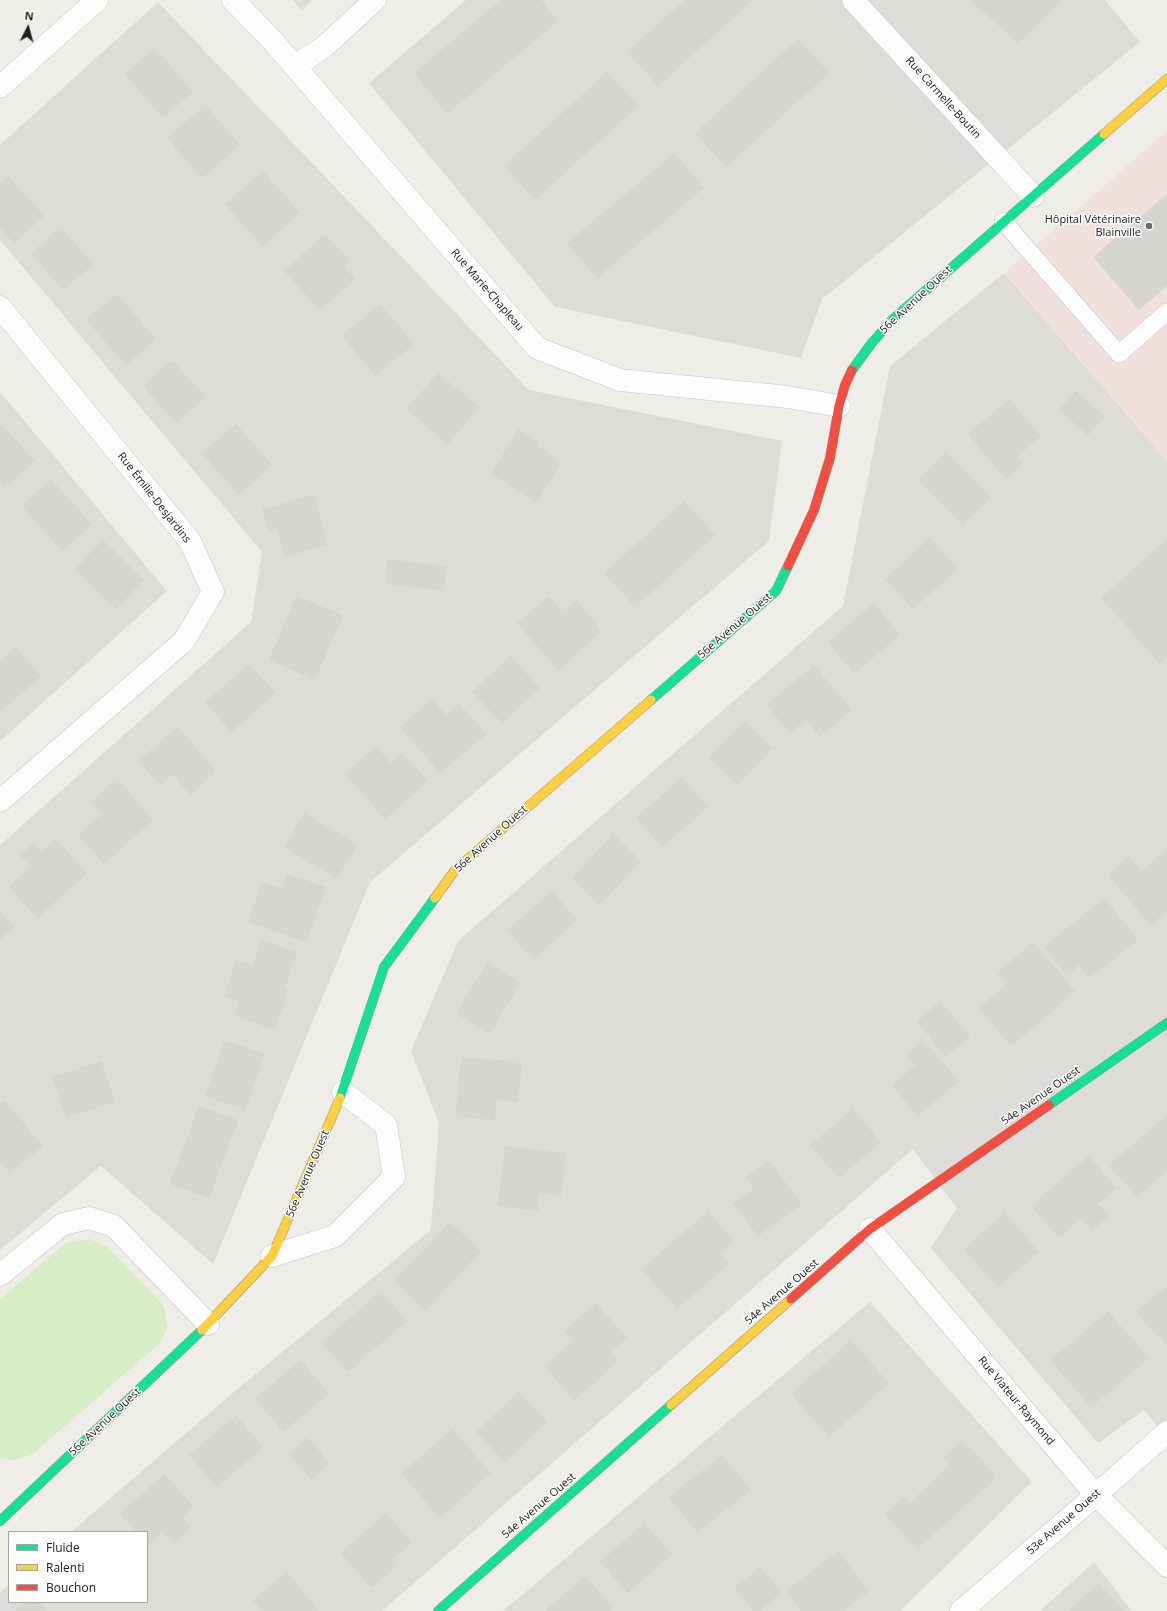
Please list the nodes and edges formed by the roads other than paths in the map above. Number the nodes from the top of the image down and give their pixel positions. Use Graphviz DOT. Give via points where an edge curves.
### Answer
graph roads {
  1 [pos="97,0"];
  2 [pos="233,0"];
  3 [pos="375,0"];
  4 [pos="854,0"];
  5 [pos="295,66"];
  6 [pos="1167,79"];
  7 [pos="0,87"];
  8 [pos="1033,196"];
  9 [pos="1003,221"];
  10 [pos="0,308"];
  11 [pos="1167,312"];
  12 [pos="839,406"];
  13 [pos="0,801"];
  14 [pos="1167,1023"];
  15 [pos="343,1092"];
  16 [pos="870,1229"];
  17 [pos="272,1256"];
  18 [pos="0,1275"];
  19 [pos="208,1324"];
  20 [pos="1167,1432"];
  21 [pos="1096,1495"];
  22 [pos="0,1519"];
  23 [pos="1167,1566"];
  24 [pos="438,1611"];
  25 [pos="961,1611"];
  1 -- 7 [label="street"];
  2 -- 5 [label="street, Rue Marie-Chapleau"];
  3 -- 5 [label="street" via="324,47"];
  4 -- 8 [label="street, Rue Carmelle-Boutin"];
  5 -- 12 [label="street, Rue Marie-Chapleau" via="537,348 620,380 788,397"];
  6 -- 8 [label="street, 56e Avenue Ouest"];
  8 -- 9 [label="street, 56e Avenue Ouest"];
  9 -- 11 [label="lane" via="1119,354"];
  9 -- 12 [label="street, 56e Avenue Ouest" via="882,330 848,377"];
  10 -- 13 [label="street, Rue Émilie-Desjardins" via="190,541 213,592 184,641"];
  12 -- 15 [label="street, 56e Avenue Ouest" via="830,458 814,510 776,591 455,870 384,967"];
  14 -- 16 [label="street, 54e Avenue Ouest"];
  15 -- 17 [label="street, 56e Avenue Ouest"];
  15 -- 17 [label="street, 56e Avenue Ouest" via="386,1125 394,1177 335,1236"];
  16 -- 21 [label="street, Rue Viateur-Raymond"];
  16 -- 24 [label="street, 54e Avenue Ouest"];
  17 -- 19 [label="street, 56e Avenue Ouest"];
  18 -- 19 [label="street" via="62,1224 89,1218 114,1226"];
  19 -- 22 [label="street, 56e Avenue Ouest"];
  20 -- 21 [label="street, 53e Avenue Ouest"];
  21 -- 23 [label="street, Rue Viateur-Raymond"];
  21 -- 25 [label="street, 53e Avenue Ouest"];
}
